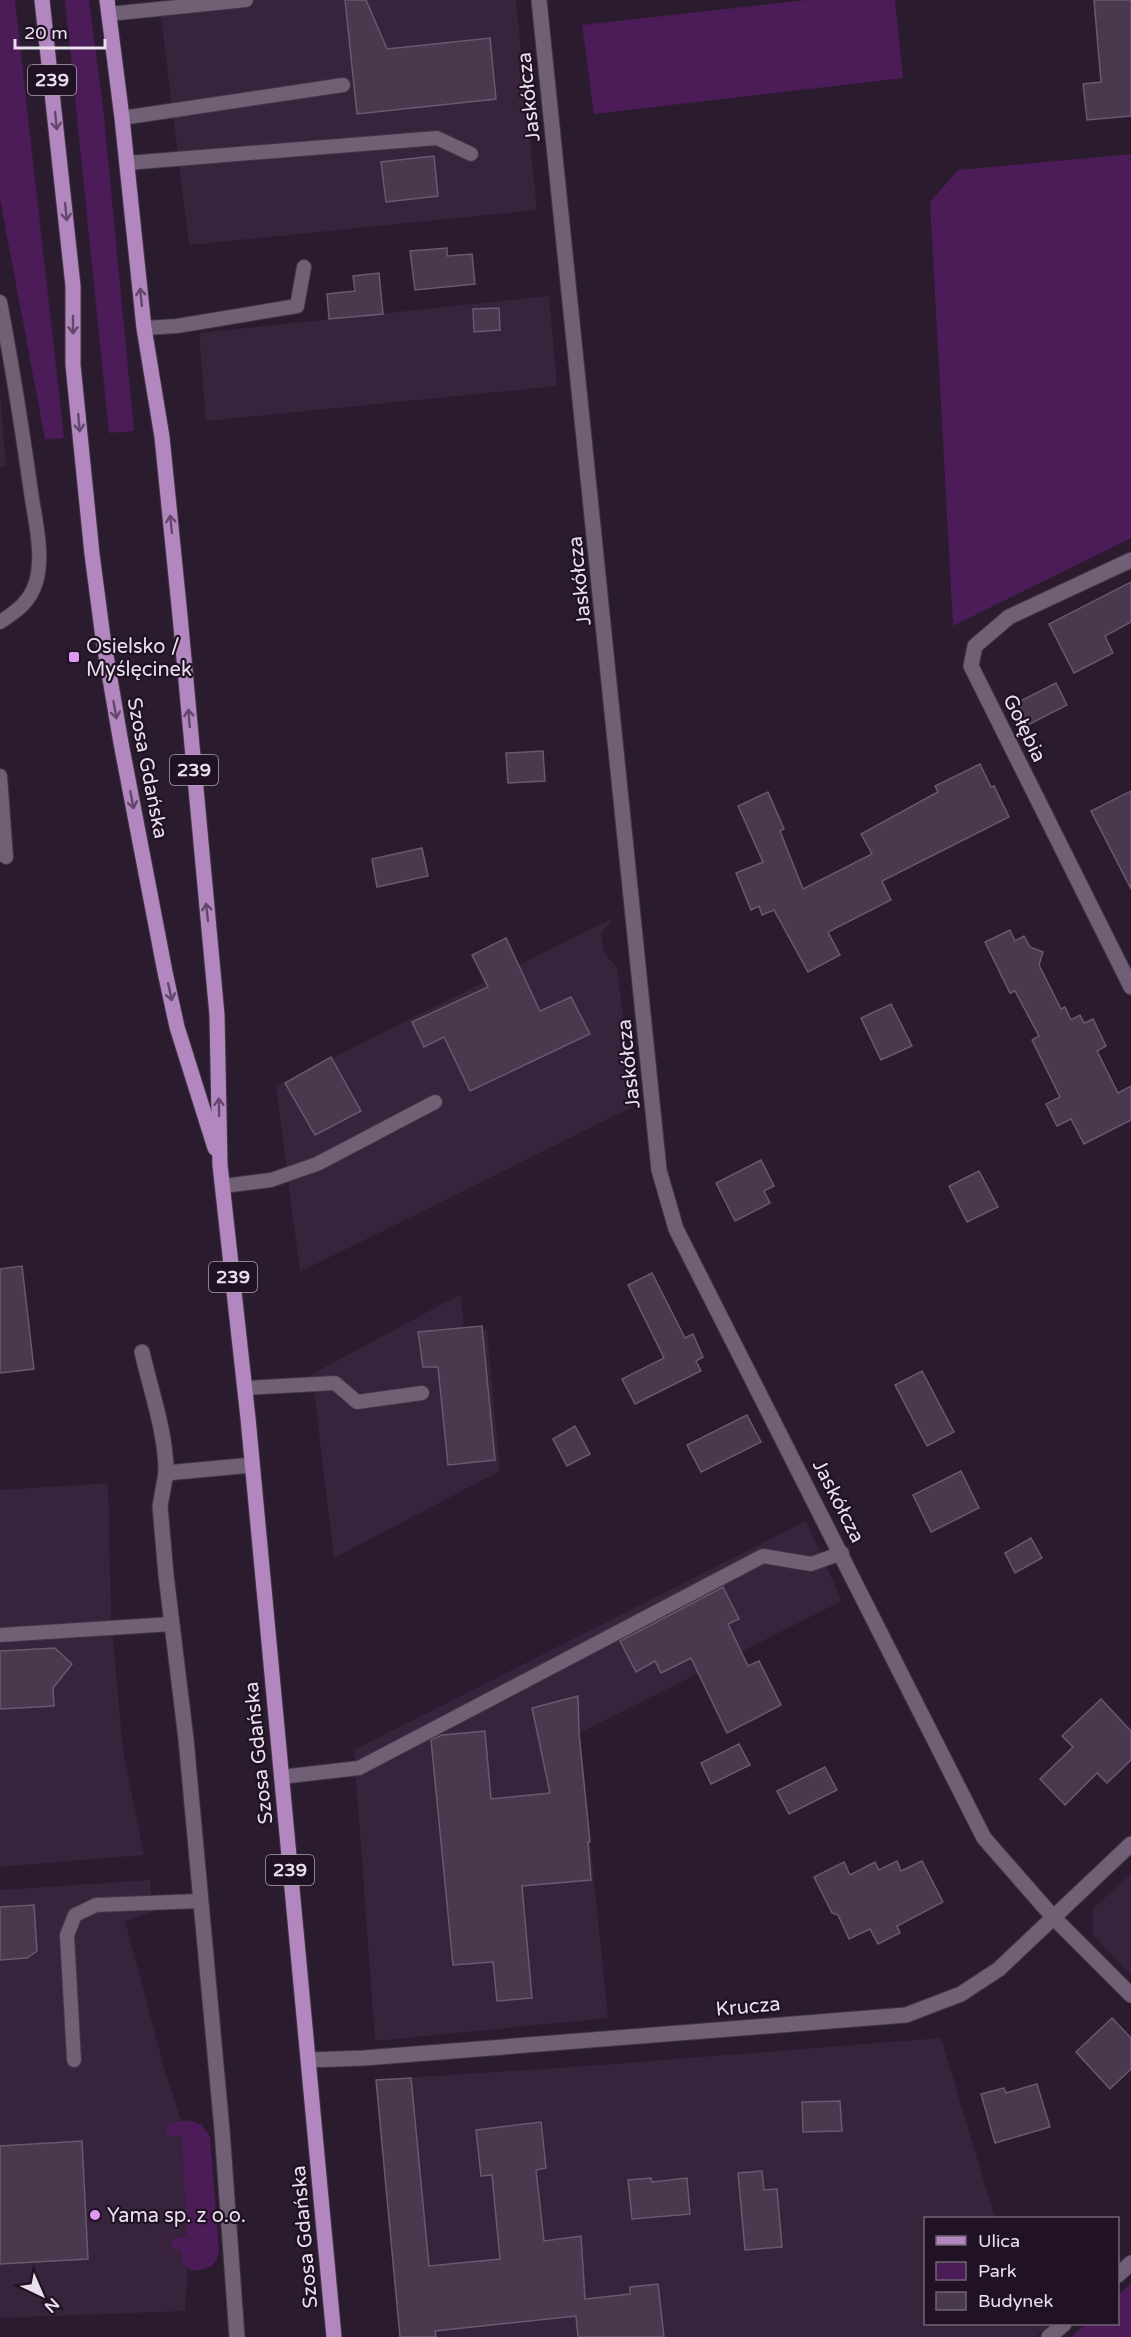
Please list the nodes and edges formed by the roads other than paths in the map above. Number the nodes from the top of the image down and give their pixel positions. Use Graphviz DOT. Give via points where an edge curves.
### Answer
graph roads {
  1 [pos="42,0"];
  2 [pos="246,0"];
  3 [pos="539,0"];
  4 [pos="108,7"];
  5 [pos="343,85"];
  6 [pos="123,117"];
  7 [pos="471,154"];
  8 [pos="127,164"];
  9 [pos="304,267"];
  10 [pos="0,302"];
  11 [pos="144,328"];
  12 [pos="1131,560"];
  13 [pos="0,622"];
  14 [pos="0,776"];
  15 [pos="6,857"];
  16 [pos="1131,987"];
  17 [pos="435,1102"];
  18 [pos="220,1166"];
  19 [pos="223,1186"];
  20 [pos="142,1352"];
  21 [pos="244,1388"];
  22 [pos="422,1393"];
  23 [pos="252,1465"];
  24 [pos="166,1473"];
  25 [pos="842,1552"];
  26 [pos="172,1624"];
  27 [pos="0,1635"];
  28 [pos="281,1777"];
  29 [pos="1131,1844"];
  30 [pos="200,1901"];
  31 [pos="1054,1918"];
  32 [pos="1131,1995"];
  33 [pos="74,2060"];
  34 [pos="309,2060"];
  35 [pos="1131,2263"];
  36 [pos="1119,2274"];
  37 [pos="1063,2325"];
  38 [pos="237,2337"];
  39 [pos="334,2337"];
  40 [pos="1049,2337"];
  1 -- 18 [label="main road, Szosa Gdańska / 239, one-way" via="74,286 73,365 103,639 177,1027"];
  2 -- 4 [label="lane"];
  3 -- 25 [label="street, Jaskółcza" via="659,1170 676,1229"];
  4 -- 6 [label="main road, 239"];
  5 -- 6 [label="lane"];
  6 -- 8 [label="main road, 239"];
  7 -- 8 [label="lane" via="437,138"];
  11 -- 8 [label="main road, Szosa Gdańska / 239, one-way"];
  9 -- 11 [label="lane" via="297,306"];
  10 -- 13 [label="lane" via="26,453 39,559 29,599"];
  18 -- 11 [label="main road, Szosa Gdańska / 239, one-way" via="217,1015 163,448"];
  12 -- 16 [label="street, Gołębia" via="1009,617 975,646 971,666"];
  14 -- 15 [label="lane"];
  17 -- 19 [label="lane" via="317,1164 271,1180"];
  18 -- 19 [label="main road, Szosa Gdańska / 239"];
  19 -- 21 [label="main road, Szosa Gdańska / 239"];
  20 -- 24 [label="street" via="163,1434"];
  21 -- 22 [label="lane" via="335,1383 357,1402"];
  21 -- 23 [label="main road, Szosa Gdańska / 239"];
  23 -- 24 [label="street"];
  23 -- 28 [label="main road, Szosa Gdańska / 239"];
  24 -- 26 [label="street" via="160,1506"];
  25 -- 28 [label="lane" via="811,1564 763,1556 359,1768"];
  25 -- 31 [label="street, Jaskółcza" via="984,1838"];
  26 -- 27 [label="lane"];
  26 -- 30 [label="street"];
  28 -- 34 [label="main road, Szosa Gdańska / 239"];
  29 -- 31 [label="street, Krucza"];
  30 -- 33 [label="lane" via="96,1905 75,1915 67,1935"];
  30 -- 38 [label="street"];
  31 -- 32 [label="street, Jaskółcza"];
  31 -- 34 [label="street, Krucza" via="999,1969 961,1994 906,2015"];
  34 -- 39 [label="main road, Szosa Gdańska / 239"];
  35 -- 36 [label="street"];
  37 -- 40 [label="street"];
}
